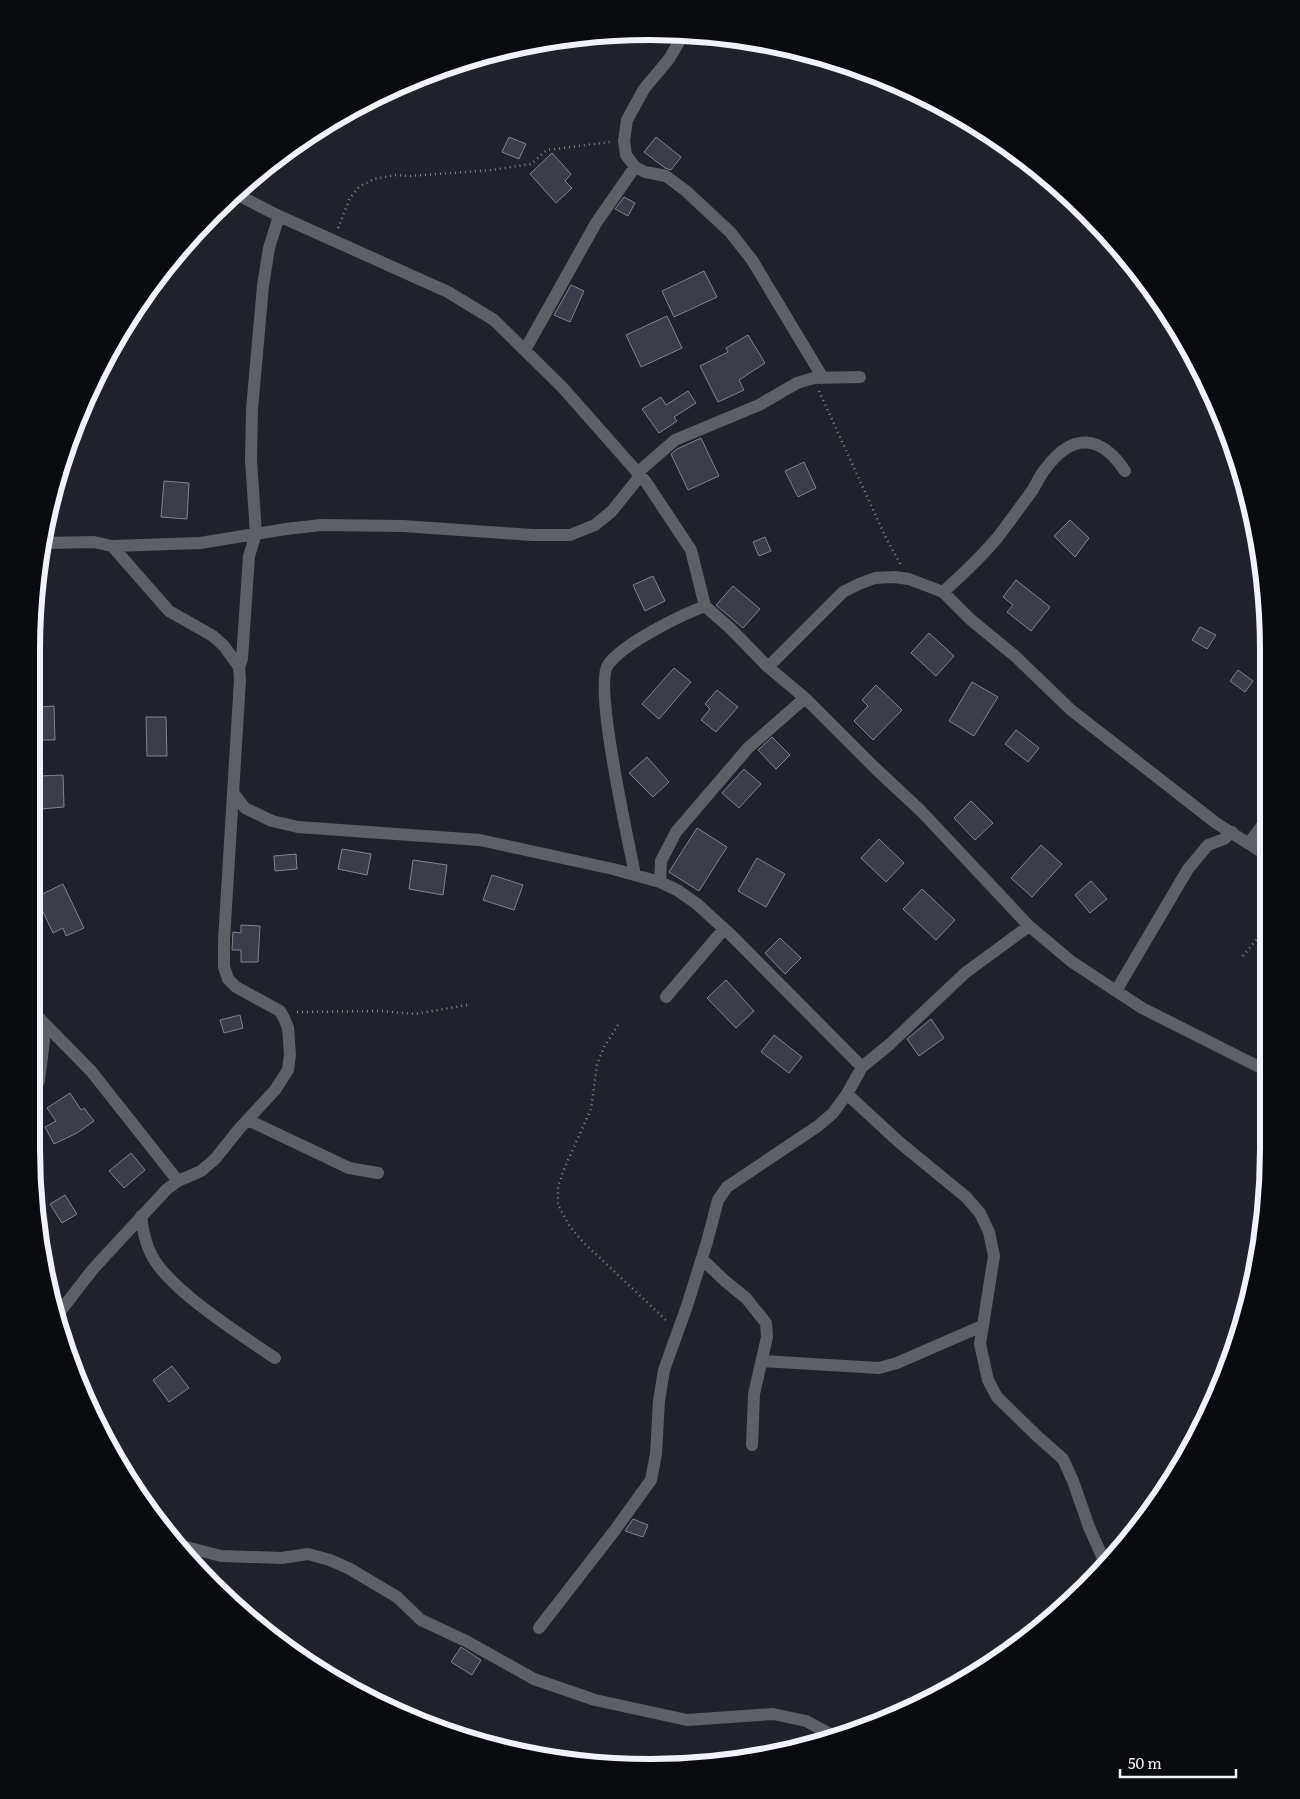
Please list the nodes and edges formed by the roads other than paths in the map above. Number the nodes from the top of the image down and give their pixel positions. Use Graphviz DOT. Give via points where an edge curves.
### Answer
graph roads {
  1 [pos="680,41"];
  2 [pos="635,168"];
  3 [pos="242,197"];
  4 [pos="279,216"];
  5 [pos="525,350"];
  6 [pos="860,377"];
  7 [pos="818,378"];
  8 [pos="1125,471"];
  9 [pos="639,475"];
  10 [pos="256,534"];
  11 [pos="50,543"];
  12 [pos="112,546"];
  13 [pos="943,592"];
  14 [pos="705,606"];
  15 [pos="239,667"];
  16 [pos="768,668"];
  17 [pos="805,698"];
  18 [pos="234,794"];
  19 [pos="1260,829"];
  20 [pos="1232,832"];
  21 [pos="1249,843"];
  22 [pos="1260,851"];
  23 [pos="635,875"];
  24 [pos="660,882"];
  25 [pos="1029,926"];
  26 [pos="724,928"];
  27 [pos="1116,991"];
  28 [pos="666,997"];
  29 [pos="40,1019"];
  30 [pos="40,1025"];
  31 [pos="862,1067"];
  32 [pos="1260,1068"];
  33 [pos="40,1073"];
  34 [pos="847,1094"];
  35 [pos="248,1120"];
  36 [pos="378,1173"];
  37 [pos="178,1181"];
  38 [pos="141,1216"];
  39 [pos="702,1259"];
  40 [pos="62,1309"];
  41 [pos="982,1326"];
  42 [pos="275,1358"];
  43 [pos="762,1361"];
  44 [pos="752,1445"];
  45 [pos="188,1548"];
  46 [pos="1103,1558"];
  47 [pos="539,1628"];
  48 [pos="827,1732"];
  1 -- 2 [label="street" via="644,89 627,120 626,155"];
  2 -- 5 [label="street" via="596,223"];
  2 -- 7 [label="street" via="666,176 730,232 752,260"];
  3 -- 4 [label="street"];
  4 -- 5 [label="street" via="448,292 494,320"];
  4 -- 10 [label="street" via="269,248 263,286 252,409"];
  5 -- 9 [label="street"];
  6 -- 7 [label="street"];
  7 -- 9 [label="street" via="797,384 759,405 675,440"];
  8 -- 13 [label="street" via="1115,456 1096,444 1084,442 1060,452 997,538"];
  9 -- 10 [label="street" via="595,525 570,535 365,525 321,525"];
  9 -- 14 [label="street" via="691,550"];
  10 -- 12 [label="street" via="200,542"];
  10 -- 15 [label="street" via="249,556"];
  11 -- 12 [label="street" via="94,542"];
  12 -- 15 [label="street" via="169,611 213,636"];
  13 -- 16 [label="street" via="894,577 875,578 859,584 843,592"];
  13 -- 20 [label="street" via="1071,710 1186,801"];
  14 -- 16 [label="street"];
  14 -- 23 [label="street" via="643,637 607,666 604,680 609,741"];
  15 -- 18 [label="street"];
  16 -- 17 [label="street"];
  17 -- 24 [label="street" via="748,748 676,832 661,861"];
  17 -- 25 [label="street" via="921,811"];
  18 -- 23 [label="street" via="245,808 272,821 298,828 480,840"];
  18 -- 35 [label="street" via="224,967 228,979 236,987 280,1011 288,1028 290,1054 288,1070"];
  19 -- 21 [label="street"];
  20 -- 21 [label="street"];
  20 -- 27 [label="street" via="1208,846 1188,869"];
  21 -- 22 [label="street"];
  23 -- 24 [label="street"];
  24 -- 26 [label="street" via="690,899"];
  25 -- 27 [label="street" via="1072,962"];
  25 -- 31 [label="street" via="965,973"];
  26 -- 28 [label="street"];
  26 -- 31 [label="street"];
  27 -- 32 [label="street" via="1142,1008"];
  29 -- 37 [label="street" via="91,1071"];
  30 -- 33 [label="street" via="44,1040"];
  31 -- 34 [label="street"];
  34 -- 39 [label="street" via="818,1126 727,1187 718,1200"];
  34 -- 41 [label="street" via="966,1197 980,1213 989,1232 994,1256"];
  35 -- 36 [label="street" via="349,1168"];
  35 -- 37 [label="street" via="215,1159 201,1171"];
  37 -- 38 [label="street"];
  38 -- 40 [label="street"];
  38 -- 42 [label="street" via="145,1240 162,1270 199,1303"];
  39 -- 43 [label="street" via="746,1298 766,1323 767,1338"];
  39 -- 47 [label="street" via="664,1370 651,1480"];
  41 -- 43 [label="street" via="879,1368"];
  41 -- 46 [label="street" via="980,1344 988,1380 997,1397 1063,1459"];
  43 -- 44 [label="street" via="754,1394"];
  45 -- 48 [label="street" via="221,1556 282,1558 308,1554 330,1560 396,1597 421,1620 534,1679 595,1700 687,1720 774,1714 806,1721"];
}
